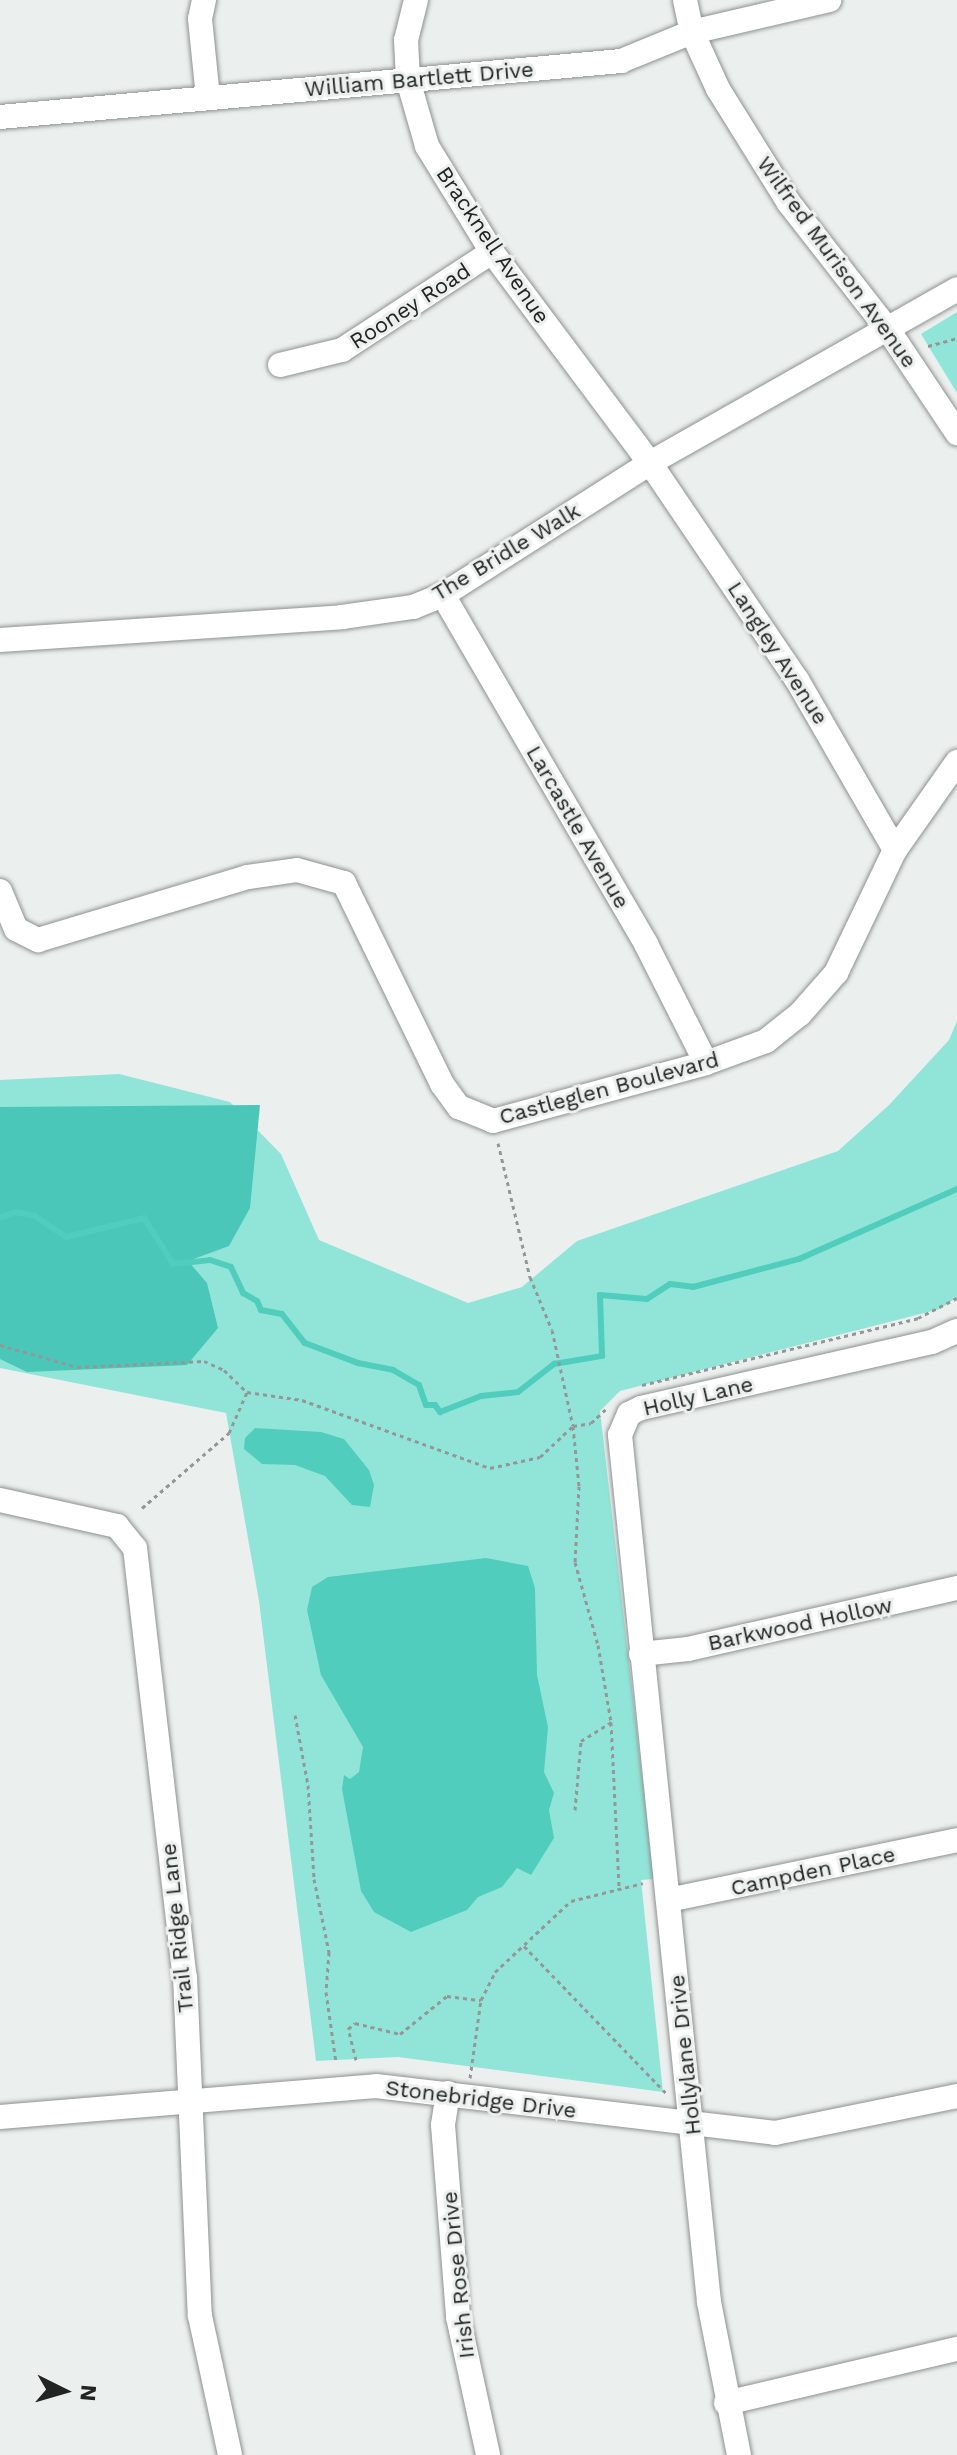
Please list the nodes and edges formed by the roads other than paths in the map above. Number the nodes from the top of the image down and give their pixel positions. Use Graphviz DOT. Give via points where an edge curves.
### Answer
graph roads {
  1 [pos="204,0"];
  2 [pos="416,0"];
  3 [pos="685,0"];
  4 [pos="829,0"];
  5 [pos="692,32"];
  6 [pos="408,80"];
  7 [pos="208,98"];
  8 [pos="0,117"];
  9 [pos="492,252"];
  10 [pos="957,289"];
  11 [pos="889,331"];
  12 [pos="280,365"];
  13 [pos="957,433"];
  14 [pos="650,463"];
  15 [pos="443,595"];
  16 [pos="0,640"];
  17 [pos="957,762"];
  18 [pos="895,850"];
  19 [pos="0,891"];
  20 [pos="706,1063"];
  21 [pos="957,1331"];
  22 [pos="0,1500"];
  23 [pos="957,1588"];
  24 [pos="641,1654"];
  25 [pos="957,1840"];
  26 [pos="668,1900"];
  27 [pos="448,2093"];
  28 [pos="957,2096"];
  29 [pos="189,2101"];
  30 [pos="0,2117"];
  31 [pos="692,2125"];
  32 [pos="957,2349"];
  33 [pos="726,2403"];
  34 [pos="230,2455"];
  35 [pos="488,2455"];
  36 [pos="739,2455"];
  1 -- 7 [label="street" via="200,19"];
  2 -- 6 [label="street, Bracknell Avenue" via="406,40"];
  3 -- 5 [label="street, Wilfred Murison Avenue"];
  4 -- 5 [label="street, William Bartlett Drive"];
  5 -- 6 [label="street, William Bartlett Drive" via="621,61"];
  5 -- 11 [label="street, Wilfred Murison Avenue" via="718,89 789,203"];
  6 -- 7 [label="street, William Bartlett Drive"];
  6 -- 9 [label="street, Bracknell Avenue" via="427,146"];
  7 -- 8 [label="street, William Bartlett Drive"];
  9 -- 12 [label="street, Rooney Road" via="342,350"];
  9 -- 14 [label="street, Bracknell Avenue"];
  10 -- 11 [label="street, The Bridle Walk"];
  11 -- 13 [label="street, Wilfred Murison Avenue"];
  11 -- 14 [label="street, The Bridle Walk"];
  14 -- 15 [label="street, The Bridle Walk"];
  14 -- 18 [label="street, Langley Avenue" via="797,680"];
  15 -- 16 [label="street, The Bridle Walk" via="413,607 342,617"];
  15 -- 20 [label="street, Larcastle Avenue" via="646,944"];
  17 -- 18 [label="street, Castleglen Boulevard"];
  18 -- 20 [label="street, Castleglen Boulevard" via="836,973 800,1014 766,1041"];
  19 -- 20 [label="street, Castleglen Boulevard" via="16,929 38,940 248,877 297,870 344,883 442,1084 459,1107 493,1121"];
  21 -- 24 [label="street, Holly Lane" via="932,1342 629,1414 618,1448"];
  22 -- 29 [label="street, Trail Ridge Lane" via="117,1526 135,1548 185,1977"];
  23 -- 24 [label="street, Barkwood Hollow" via="688,1649"];
  24 -- 26 [label="street, Hollylane Drive"];
  25 -- 26 [label="street, Campden Place"];
  26 -- 31 [label="street, Hollylane Drive"];
  27 -- 29 [label="street, Stonebridge Drive" via="376,2086"];
  27 -- 31 [label="street, Stonebridge Drive"];
  27 -- 35 [label="street, Irish Rose Drive" via="443,2125 458,2317"];
  28 -- 31 [label="street, Stonebridge Drive" via="793,2131"];
  29 -- 30 [label="street, Stonebridge Drive"];
  29 -- 34 [label="street, Trail Ridge Lane" via="200,2316"];
  31 -- 33 [label="street, Hollylane Drive" via="709,2302"];
  32 -- 33 [label="street"];
  33 -- 36 [label="street, Hollylane Drive"];
}
